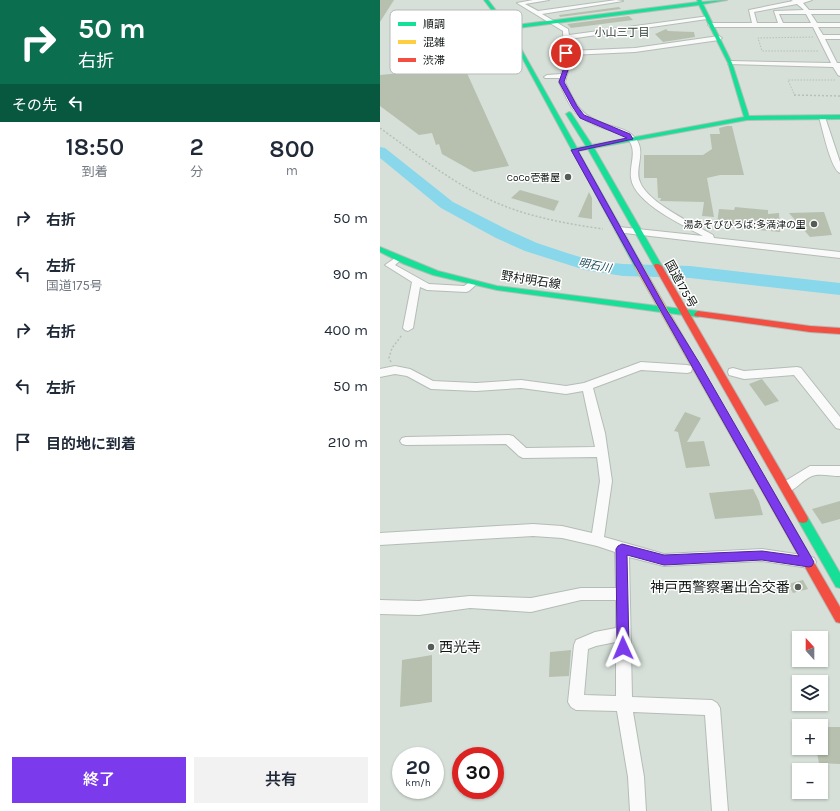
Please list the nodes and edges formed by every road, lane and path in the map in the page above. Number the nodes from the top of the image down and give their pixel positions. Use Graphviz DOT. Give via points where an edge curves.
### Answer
graph roads {
  1 [pos="486,0"];
  2 [pos="497,0"];
  3 [pos="513,0"];
  4 [pos="546,0"];
  5 [pos="619,0"];
  6 [pos="726,0"];
  7 [pos="809,0"];
  8 [pos="796,1"];
  9 [pos="699,2"];
  10 [pos="520,4"];
  11 [pos="494,10"];
  12 [pos="504,10"];
  13 [pos="808,12"];
  14 [pos="840,12"];
  15 [pos="536,13"];
  16 [pos="709,21"];
  17 [pos="553,23"];
  18 [pos="755,25"];
  19 [pos="781,25"];
  20 [pos="840,25"];
  21 [pos="522,26"];
  22 [pos="815,26"];
  23 [pos="522,35"];
  24 [pos="568,36"];
  25 [pos="820,37"];
  26 [pos="719,38"];
  27 [pos="840,38"];
  28 [pos="525,40"];
  29 [pos="832,51"];
  30 [pos="566,53"];
  31 [pos="522,54"];
  32 [pos="730,63"];
  33 [pos="838,65"];
  34 [pos="545,74"];
  35 [pos="840,74"];
  36 [pos="564,76"];
  37 [pos="840,80"];
  38 [pos="840,96"];
  39 [pos="570,106"];
  40 [pos="822,117"];
  41 [pos="840,117"];
  42 [pos="747,118"];
  43 [pos="380,128"];
  44 [pos="630,139"];
  45 [pos="590,147"];
  46 [pos="574,150"];
  47 [pos="840,171"];
  48 [pos="619,230"];
  49 [pos="637,232"];
  50 [pos="710,241"];
  51 [pos="380,249"];
  52 [pos="840,255"];
  53 [pos="398,259"];
  54 [pos="417,281"];
  55 [pos="473,283"];
  56 [pos="662,309"];
  57 [pos="684,313"];
  58 [pos="408,328"];
  59 [pos="840,331"];
  60 [pos="687,369"];
  61 [pos="395,370"];
  62 [pos="733,372"];
  63 [pos="380,373"];
  64 [pos="587,386"];
  65 [pos="840,425"];
  66 [pos="406,441"];
  67 [pos="602,452"];
  68 [pos="840,471"];
  69 [pos="786,487"];
  70 [pos="380,539"];
  71 [pos="598,540"];
  72 [pos="622,549"];
  73 [pos="809,562"];
  74 [pos="836,567"];
  75 [pos="840,583"];
  76 [pos="622,594"];
  77 [pos="380,607"];
  78 [pos="840,618"];
  79 [pos="623,634"];
  80 [pos="624,705"];
  81 [pos="638,811"];
  82 [pos="720,811"];
  1 -- 11 [label="main road"];
  2 -- 12 [label="main road"];
  3 -- 10 [label="street"];
  4 -- 10 [label="street"];
  5 -- 15 [label="street"];
  6 -- 9 [label="main road"];
  7 -- 8 [label="street"];
  8 -- 13 [label="street"];
  8 -- 18 [label="street" via="751,11"];
  9 -- 16 [label="main road"];
  9 -- 17 [label="main road"];
  10 -- 15 [label="street"];
  13 -- 14 [label="street"];
  13 -- 19 [label="street" via="776,12"];
  13 -- 22 [label="street"];
  15 -- 17 [label="street"];
  16 -- 18 [label="street"];
  16 -- 24 [label="street"];
  16 -- 26 [label="main road"];
  17 -- 21 [label="main road"];
  17 -- 24 [label="street" via="566,30"];
  18 -- 19 [label="street"];
  19 -- 22 [label="street"];
  20 -- 22 [label="street"];
  22 -- 25 [label="street"];
  23 -- 28 [label="main road"];
  24 -- 30 [label="street"];
  25 -- 27 [label="street"];
  25 -- 29 [label="street"];
  25 -- 29 [label="path" via="758,38 762,51"];
  26 -- 30 [label="street" via="635,50"];
  26 -- 32 [label="main road"];
  29 -- 33 [label="street"];
  30 -- 36 [label="street"];
  31 -- 46 [label="main road"];
  32 -- 33 [label="street"];
  32 -- 42 [label="main road"];
  33 -- 35 [label="street"];
  34 -- 36 [label="street"];
  34 -- 39 [label="main road, 国道175号" via="556,92"];
  36 -- 39 [label="street" via="562,82"];
  37 -- 38 [label="path" via="788,80 795,96"];
  39 -- 44 [label="street" via="582,116 628,135"];
  39 -- 45 [label="main road, 国道175号"];
  40 -- 41 [label="main road"];
  40 -- 42 [label="main road"];
  40 -- 47 [label="street"];
  42 -- 44 [label="main road"];
  43 -- 48 [label="path" via="455,181 502,205 562,223"];
  44 -- 45 [label="main road"];
  44 -- 50 [label="street" via="638,155 634,176 636,184 660,207 710,237"];
  45 -- 46 [label="main road"];
  45 -- 49 [label="main road, 国道175号"];
  46 -- 48 [label="main road"];
  48 -- 49 [label="street"];
  48 -- 56 [label="main road"];
  49 -- 50 [label="street"];
  49 -- 57 [label="main road, 国道175号"];
  50 -- 52 [label="street"];
  51 -- 53 [label="main road, 野村明石線"];
  53 -- 54 [label="street" via="389,265"];
  53 -- 55 [label="main road, 野村明石線" via="450,278"];
  54 -- 55 [label="street" via="427,287 466,289"];
  54 -- 58 [label="street"];
  55 -- 56 [label="main road, 野村明石線" via="535,294"];
  56 -- 57 [label="main road, 野村明石線"];
  56 -- 73 [label="main road"];
  57 -- 59 [label="main road, 野村明石線"];
  57 -- 69 [label="main road, 国道175号"];
  58 -- 61 [label="path" via="392,348 389,358"];
  60 -- 64 [label="street" via="641,366"];
  61 -- 63 [label="street"];
  61 -- 64 [label="street" via="410,373 431,385 476,388 521,384 566,390"];
  62 -- 65 [label="street" via="744,375 797,371"];
  64 -- 67 [label="street"];
  66 -- 67 [label="street" via="509,439 523,453"];
  67 -- 71 [label="street" via="606,481"];
  68 -- 69 [label="street" via="810,471"];
  69 -- 74 [label="main road, 国道175号"];
  70 -- 71 [label="street" via="533,530 562,532"];
  71 -- 72 [label="street"];
  72 -- 73 [label="street" via="664,560 762,555"];
  72 -- 76 [label="street"];
  73 -- 74 [label="street"];
  73 -- 78 [label="main road"];
  74 -- 75 [label="main road, 国道175号"];
  76 -- 77 [label="street" via="581,594 531,605 470,602 419,608"];
  76 -- 79 [label="street"];
  79 -- 80 [label="street"];
  79 -- 80 [label="street" via="595,639 581,645 576,702"];
  80 -- 81 [label="street" via="636,777"];
  80 -- 82 [label="street" via="712,708"];
}
